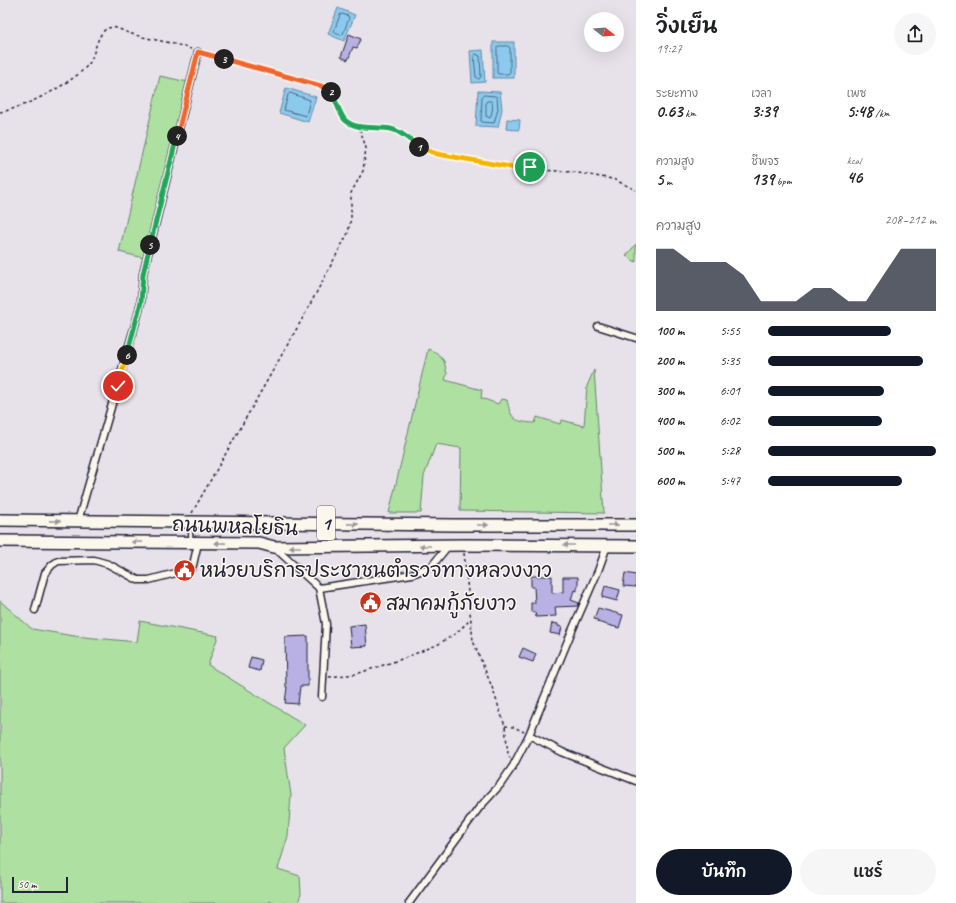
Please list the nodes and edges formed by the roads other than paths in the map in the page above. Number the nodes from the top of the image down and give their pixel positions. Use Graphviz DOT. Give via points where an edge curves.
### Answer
graph roads {
  1 [pos="198,52"];
  2 [pos="598,326"];
  3 [pos="636,338"];
  4 [pos="0,520"];
  5 [pos="78,521"];
  6 [pos="188,522"];
  7 [pos="636,525"];
  8 [pos="0,541"];
  9 [pos="195,543"];
  10 [pos="448,546"];
  11 [pos="607,546"];
  12 [pos="636,546"];
  13 [pos="274,547"];
  14 [pos="319,588"];
  15 [pos="35,610"];
  16 [pos="322,697"];
  17 [pos="529,735"];
  18 [pos="636,781"];
  19 [pos="409,903"];
  1 -- 5 [label="street" via="143,274 137,318"];
  2 -- 3 [label="street"];
  4 -- 5 [label="highway, ถนนพหลโยธิน / 1, one-way"];
  5 -- 6 [label="highway, ถนนพหลโยธิน / 1"];
  6 -- 7 [label="highway, ถนนพหลโยธิน / 1, one-way"];
  6 -- 9 [label="lane"];
  9 -- 8 [label="highway, ถนนพหลโยธิน / 1, one-way"];
  13 -- 9 [label="highway, ถนนพหลโยธิน / 1, one-way" via="260,543"];
  9 -- 15 [label="street" via="191,569 149,580 138,580 108,564 94,560 58,561 45,573"];
  11 -- 10 [label="highway, ถนนพหลโยธิน / 1, one-way"];
  10 -- 13 [label="highway, ถนนพหลโยธิน / 1, one-way"];
  10 -- 14 [label="street" via="431,567 412,574"];
  11 -- 12 [label="highway, ถนนพหลโยธิน / 1"];
  11 -- 17 [label="street"];
  13 -- 14 [label="street"];
  14 -- 16 [label="street" via="326,624"];
  17 -- 18 [label="street" via="562,752"];
  17 -- 19 [label="street" via="500,785 479,808"];
}
